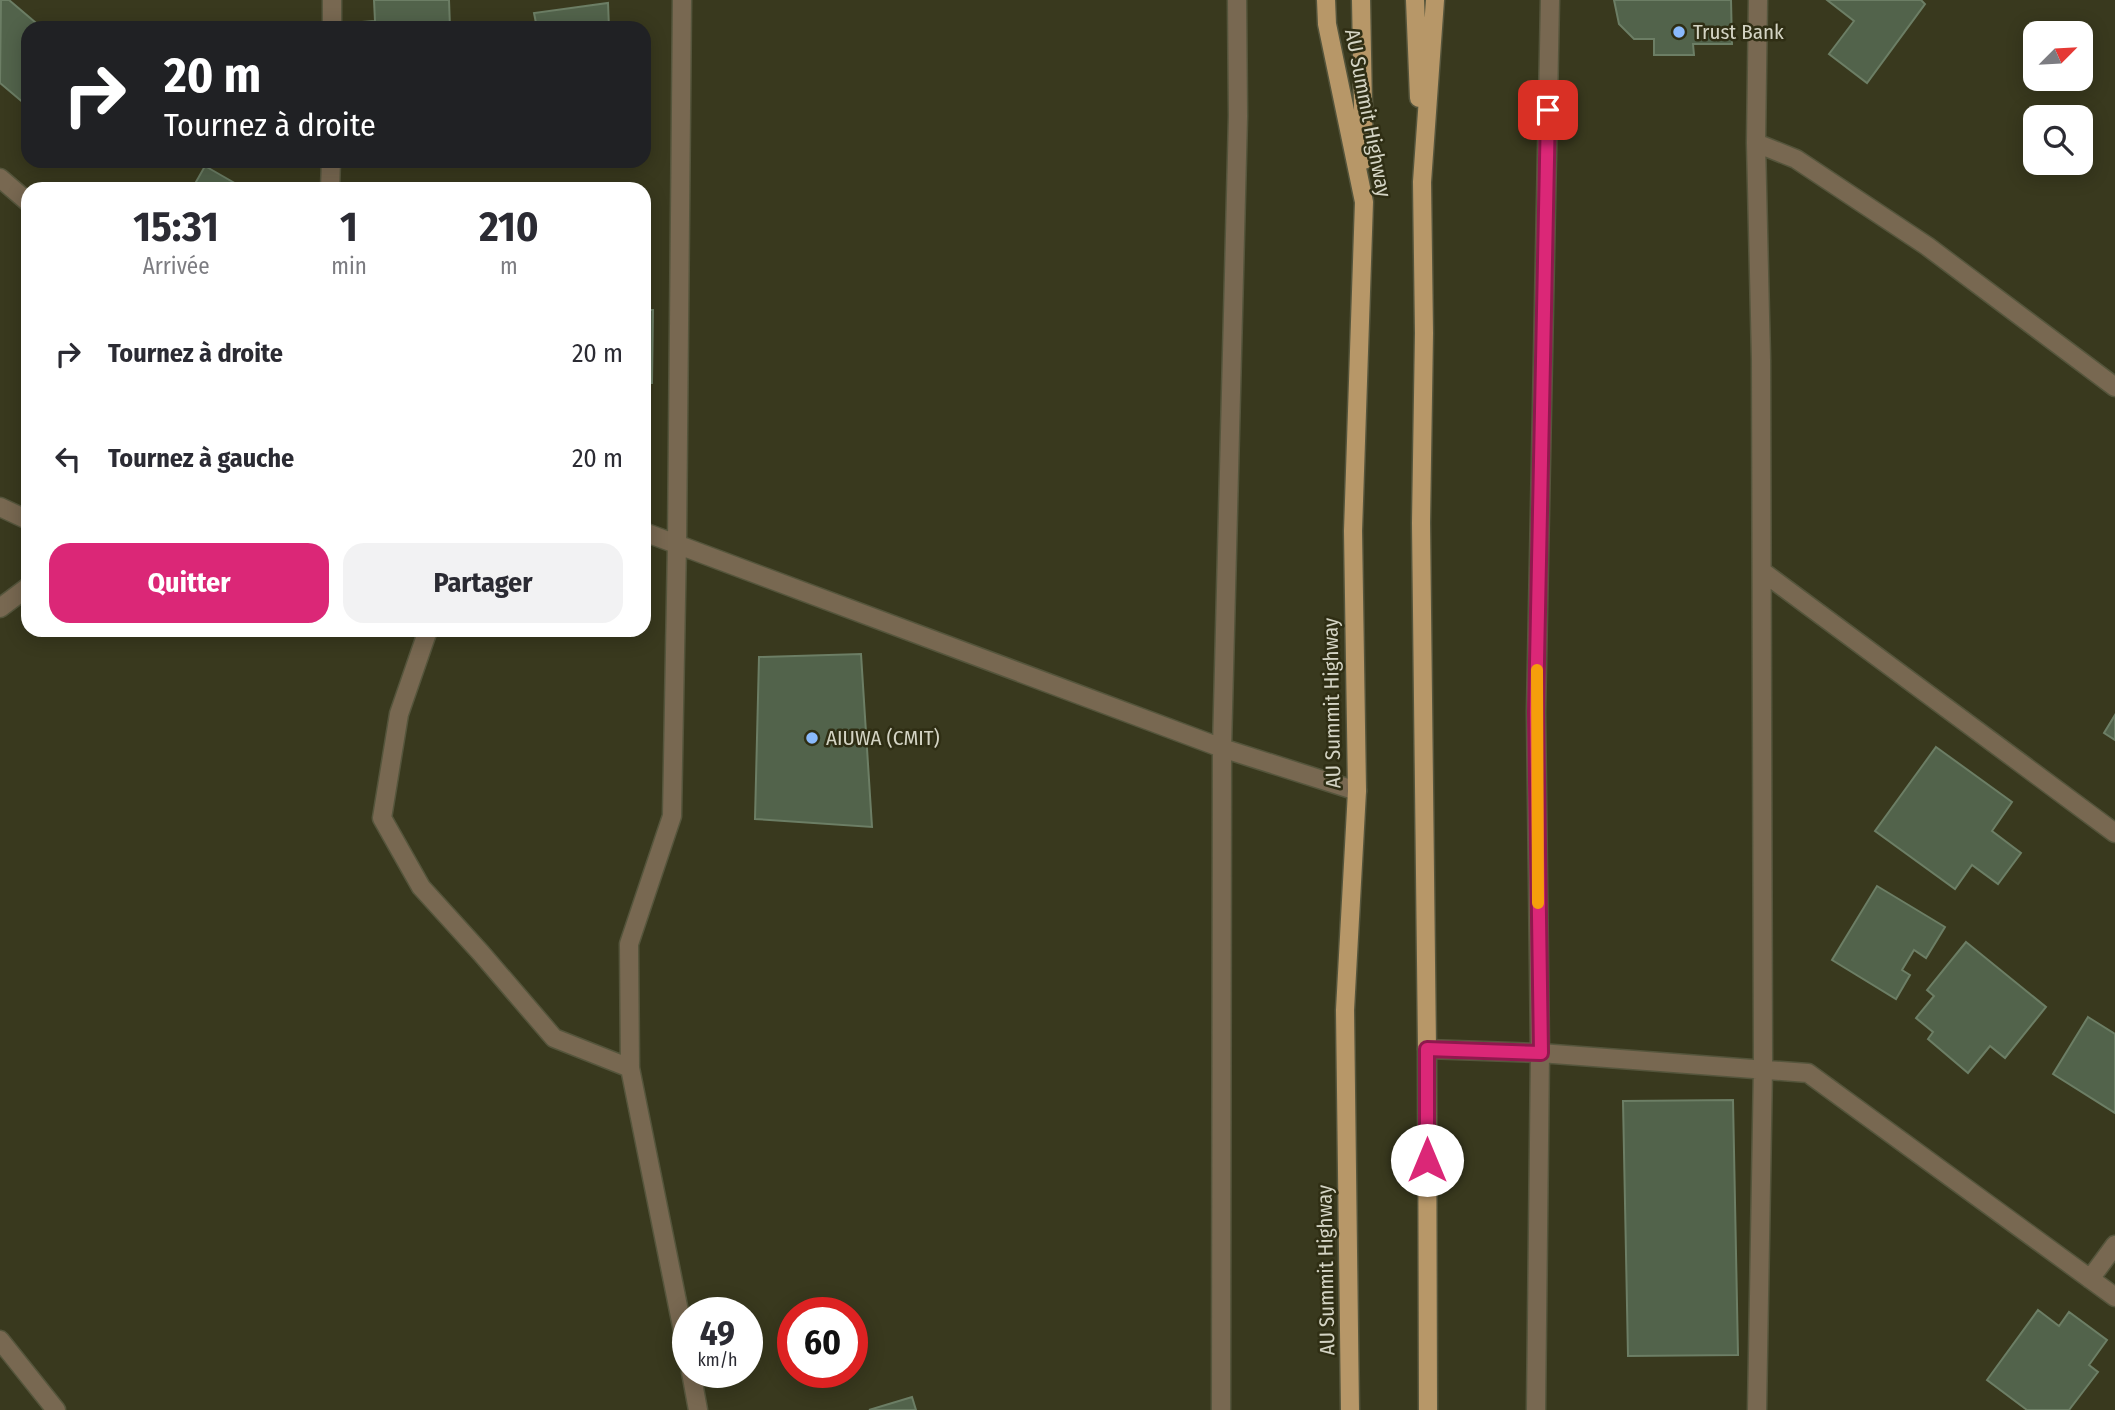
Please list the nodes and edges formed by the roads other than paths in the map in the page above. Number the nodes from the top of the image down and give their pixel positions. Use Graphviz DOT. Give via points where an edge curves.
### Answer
graph roads {
  1 [pos="332,0"];
  2 [pos="682,0"];
  3 [pos="1237,0"];
  4 [pos="1326,0"];
  5 [pos="1361,0"];
  6 [pos="1415,0"];
  7 [pos="1435,0"];
  8 [pos="1550,0"];
  9 [pos="1758,0"];
  10 [pos="332,21"];
  11 [pos="1756,144"];
  12 [pos="0,178"];
  13 [pos="1422,182"];
  14 [pos="21,196"];
  15 [pos="1364,202"];
  16 [pos="2115,387"];
  17 [pos="0,507"];
  18 [pos="21,517"];
  19 [pos="651,534"];
  20 [pos="677,543"];
  21 [pos="1763,572"];
  22 [pos="21,592"];
  23 [pos="0,608"];
  24 [pos="426,637"];
  25 [pos="1222,748"];
  26 [pos="1357,790"];
  27 [pos="2115,833"];
  28 [pos="1427,1049"];
  29 [pos="1541,1053"];
  30 [pos="630,1068"];
  31 [pos="1763,1068"];
  32 [pos="2115,1245"];
  33 [pos="2090,1279"];
  34 [pos="676,1297"];
  35 [pos="2115,1297"];
  36 [pos="0,1340"];
  37 [pos="694,1388"];
  38 [pos="56,1410"];
  39 [pos="698,1410"];
  40 [pos="1221,1410"];
  41 [pos="1350,1410"];
  42 [pos="1428,1410"];
  43 [pos="1536,1410"];
  44 [pos="1757,1410"];
  1 -- 10 [label="street"];
  2 -- 20 [label="street"];
  3 -- 25 [label="street"];
  4 -- 15 [label="main road, AU Summit Highway"];
  5 -- 15 [label="main road"];
  6 -- 13 [label="main road"];
  7 -- 13 [label="main road, AU Summit Highway"];
  8 -- 29 [label="street" via="1536,712"];
  9 -- 11 [label="street"];
  11 -- 16 [label="street" via="1796,159 1927,246"];
  11 -- 21 [label="street"];
  12 -- 14 [label="street"];
  13 -- 28 [label="main road, AU Summit Highway"];
  15 -- 26 [label="main road, AU Summit Highway" via="1353,531"];
  17 -- 18 [label="street"];
  19 -- 20 [label="street"];
  20 -- 25 [label="street"];
  20 -- 30 [label="street" via="672,816 629,944"];
  21 -- 27 [label="street"];
  21 -- 31 [label="street"];
  22 -- 23 [label="street"];
  24 -- 30 [label="street" via="399,714 382,818 421,887 554,1038"];
  25 -- 26 [label="street"];
  25 -- 40 [label="street"];
  26 -- 41 [label="main road, AU Summit Highway" via="1345,1010"];
  28 -- 29 [label="street"];
  28 -- 42 [label="main road, AU Summit Highway"];
  29 -- 31 [label="street"];
  29 -- 43 [label="street"];
  30 -- 34 [label="street"];
  31 -- 33 [label="street" via="1808,1073"];
  31 -- 44 [label="street"];
  32 -- 33 [label="street"];
  33 -- 35 [label="street"];
  36 -- 38 [label="street"];
  37 -- 39 [label="street"];
}
